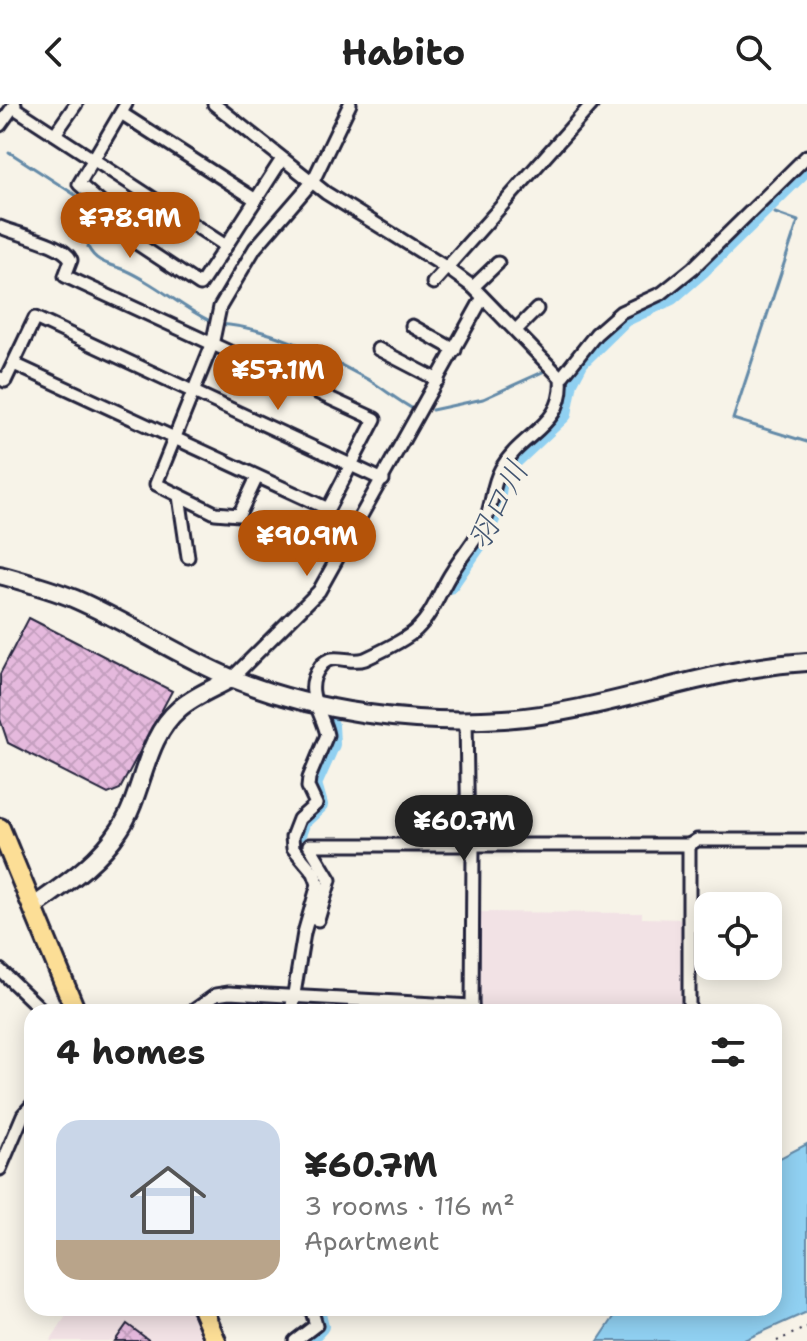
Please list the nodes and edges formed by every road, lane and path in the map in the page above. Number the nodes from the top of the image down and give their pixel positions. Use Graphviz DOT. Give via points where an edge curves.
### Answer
graph roads {
  1 [pos="76,104"];
  2 [pos="214,104"];
  3 [pos="350,104"];
  4 [pos="592,104"];
  5 [pos="14,105"];
  6 [pos="123,108"];
  7 [pos="0,125"];
  8 [pos="55,134"];
  9 [pos="807,156"];
  10 [pos="93,159"];
  11 [pos="282,159"];
  12 [pos="313,181"];
  13 [pos="256,200"];
  14 [pos="0,227"];
  15 [pos="226,246"];
  16 [pos="498,263"];
  17 [pos="447,268"];
  18 [pos="433,283"];
  19 [pos="473,287"];
  20 [pos="482,299"];
  21 [pos="537,309"];
  22 [pos="412,326"];
  23 [pos="516,330"];
  24 [pos="212,345"];
  25 [pos="378,349"];
  26 [pos="455,350"];
  27 [pos="14,364"];
  28 [pos="0,378"];
  29 [pos="561,378"];
  30 [pos="438,380"];
  31 [pos="193,392"];
  32 [pos="174,440"];
  33 [pos="349,464"];
  34 [pos="257,477"];
  35 [pos="383,480"];
  36 [pos="179,496"];
  37 [pos="188,557"];
  38 [pos="0,575"];
  39 [pos="807,662"];
  40 [pos="232,678"];
  41 [pos="316,703"];
  42 [pos="466,719"];
  43 [pos="0,828"];
  44 [pos="807,840"];
  45 [pos="689,845"];
  46 [pos="470,846"];
  47 [pos="33,907"];
  48 [pos="309,918"];
  49 [pos="0,970"];
  50 [pos="294,997"];
  51 [pos="36,1004"];
  52 [pos="73,1004"];
  53 [pos="203,1004"];
  54 [pos="293,1004"];
  55 [pos="351,1004"];
  56 [pos="472,1004"];
  57 [pos="689,1004"];
  58 [pos="24,1114"];
  59 [pos="0,1169"];
  60 [pos="205,1316"];
  61 [pos="313,1316"];
  62 [pos="807,1327"];
  63 [pos="216,1341"];
  64 [pos="295,1341"];
  65 [pos="777,1341"];
  1 -- 8 [label="street"];
  2 -- 11 [label="street"];
  3 -- 12 [label="street"];
  4 -- 17 [label="street"];
  5 -- 7 [label="street"];
  5 -- 8 [label="street"];
  6 -- 10 [label="street"];
  6 -- 13 [label="street"];
  8 -- 10 [label="street"];
  9 -- 29 [label="street" via="693,268 662,293 621,312 596,334"];
  10 -- 15 [label="street"];
  10 -- 15 [label="street" via="79,184 101,203 106,223 200,285"];
  11 -- 12 [label="street"];
  11 -- 13 [label="street"];
  12 -- 17 [label="street"];
  12 -- 24 [label="street" via="236,278 220,307"];
  13 -- 15 [label="street"];
  14 -- 24 [label="street" via="68,252 65,276"];
  16 -- 19 [label="street"];
  17 -- 18 [label="street"];
  17 -- 19 [label="street"];
  19 -- 20 [label="street"];
  20 -- 23 [label="street"];
  20 -- 26 [label="street"];
  21 -- 23 [label="street"];
  22 -- 26 [label="street"];
  23 -- 29 [label="street"];
  24 -- 31 [label="street"];
  24 -- 33 [label="street" via="375,419"];
  25 -- 30 [label="street"];
  26 -- 30 [label="street"];
  27 -- 28 [label="street" via="5,381"];
  27 -- 31 [label="street" via="35,318"];
  27 -- 32 [label="street"];
  29 -- 41 [label="street" via="554,415 504,464 480,533 426,618 406,637 364,659 326,660 313,681"];
  30 -- 35 [label="street"];
  31 -- 32 [label="street"];
  31 -- 33 [label="street"];
  32 -- 34 [label="street"];
  32 -- 36 [label="street" via="156,484"];
  33 -- 34 [label="street" via="329,507"];
  33 -- 35 [label="street"];
  34 -- 36 [label="street" via="239,515 215,513"];
  35 -- 40 [label="street" via="319,591"];
  36 -- 37 [label="street"];
  38 -- 40 [label="street" via="73,599"];
  39 -- 42 [label="street" via="705,678 569,711"];
  40 -- 41 [label="street"];
  40 -- 47 [label="street" via="180,707 168,720 121,828 81,873"];
  41 -- 42 [label="street" via="380,715"];
  41 -- 48 [label="street" via="327,735 309,778 316,804 299,819 292,837 299,857 318,879"];
  42 -- 46 [label="street"];
  43 -- 47 [label="main road"];
  44 -- 45 [label="street" via="697,840"];
  45 -- 46 [label="street"];
  45 -- 57 [label="street"];
  46 -- 48 [label="street" via="309,845 330,880 318,920"];
  46 -- 56 [label="street"];
  47 -- 52 [label="main road"];
  48 -- 50 [label="street"];
  49 -- 51 [label="street"];
  50 -- 53 [label="street" via="229,993"];
  50 -- 54 [label="street"];
  50 -- 55 [label="street"];
  58 -- 59 [label="street"];
  60 -- 63 [label="main road"];
  61 -- 64 [label="street" via="316,1325"];
  62 -- 65 [label="path"];
}
